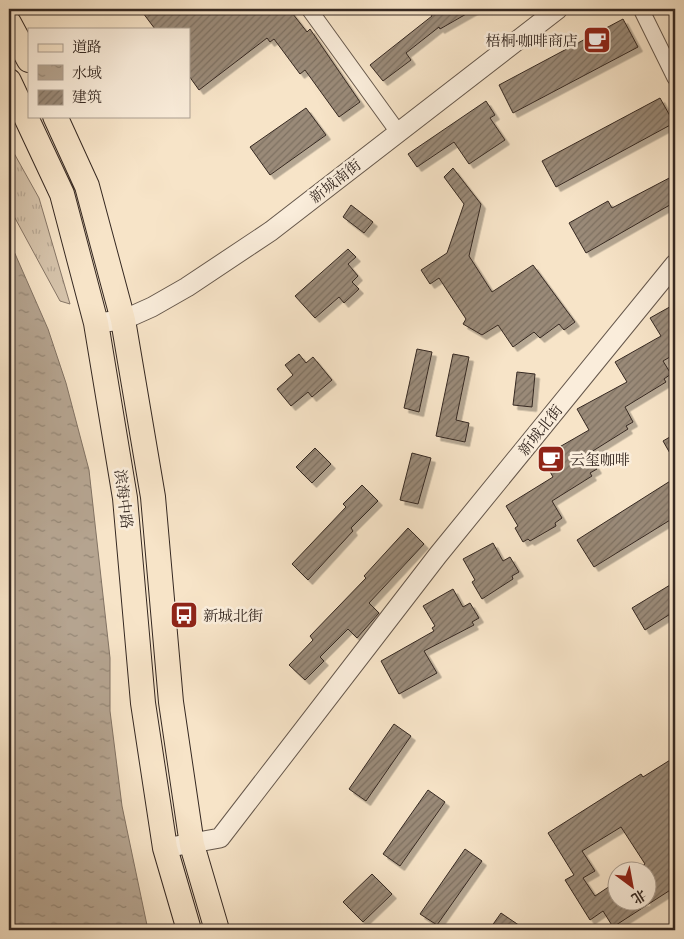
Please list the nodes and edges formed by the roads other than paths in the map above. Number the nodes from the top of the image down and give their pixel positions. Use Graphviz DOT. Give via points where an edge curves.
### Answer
graph roads {
  1 [pos="309,9"];
  2 [pos="558,9"];
  3 [pos="641,9"];
  4 [pos="9,22"];
  5 [pos="28,58"];
  6 [pos="675,78"];
  7 [pos="9,81"];
  8 [pos="56,118"];
  9 [pos="398,132"];
  10 [pos="675,264"];
  11 [pos="122,320"];
  12 [pos="96,323"];
  13 [pos="192,844"];
  14 [pos="165,848"];
  15 [pos="189,930"];
  16 [pos="217,930"];
  1 -- 9 [label="street"];
  2 -- 9 [label="street, 新城南街"];
  3 -- 6 [label="street"];
  4 -- 5 [label="main road"];
  7 -- 12 [label="main road, 滨海中路" via="62,194"];
  8 -- 11 [label="main road, 滨海中路" via="87,186"];
  9 -- 11 [label="street, 新城南街" via="271,231 187,287"];
  10 -- 13 [label="street, 新城北街" via="438,555 220,838"];
  11 -- 12 [label="street, 新城南街"];
  11 -- 13 [label="main road, 滨海中路" via="153,497 171,702"];
  12 -- 14 [label="main road, 滨海中路" via="125,498 143,703"];
  13 -- 14 [label="street, 新城北街"];
  13 -- 16 [label="main road, 滨海中路"];
  14 -- 15 [label="main road, 滨海中路"];
}
